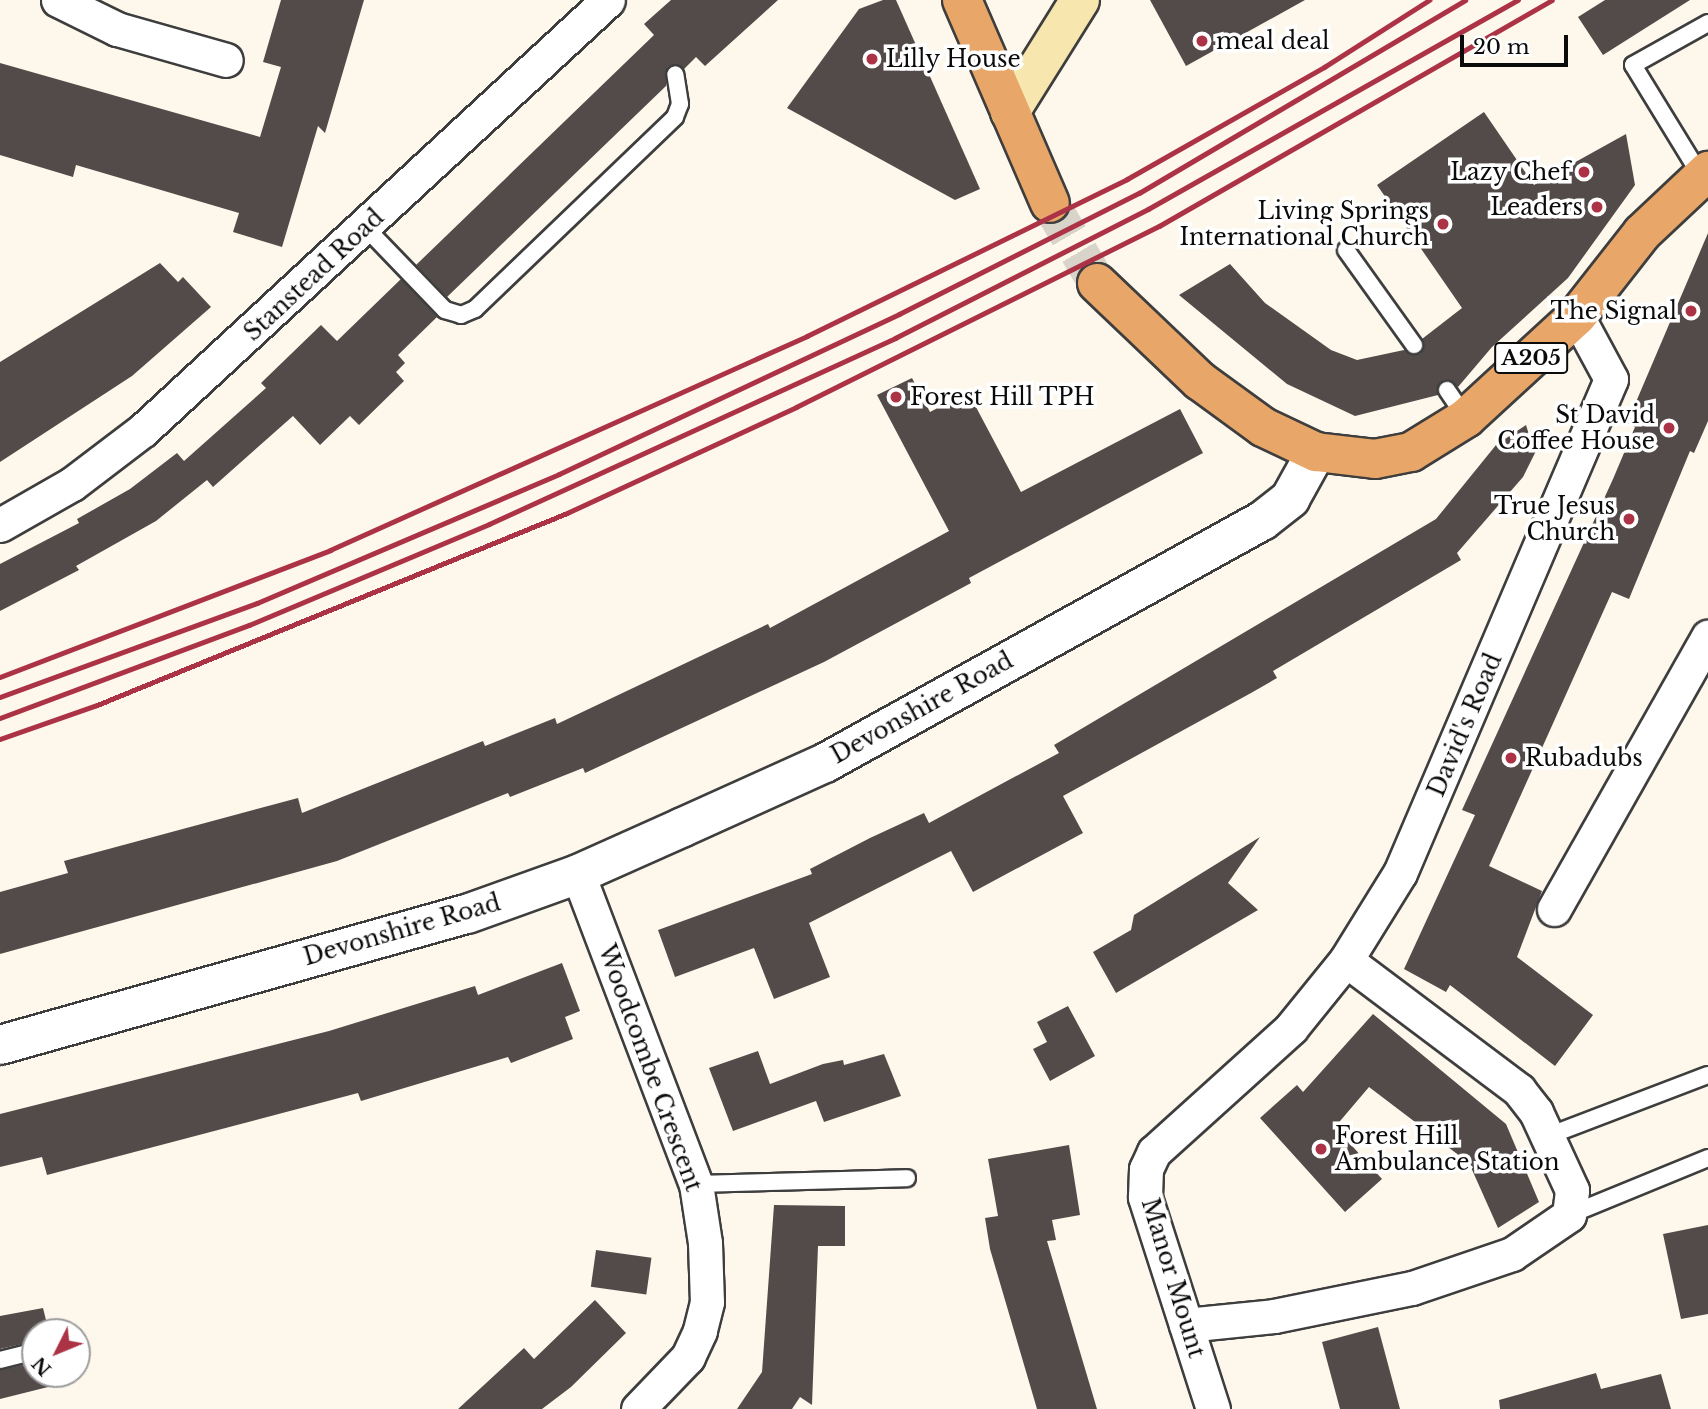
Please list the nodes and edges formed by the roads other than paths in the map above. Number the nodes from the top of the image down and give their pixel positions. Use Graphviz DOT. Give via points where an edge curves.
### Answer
graph roads {
  1 [pos="58,0"];
  2 [pos="608,0"];
  3 [pos="962,0"];
  4 [pos="1080,0"];
  5 [pos="1708,23"];
  6 [pos="226,60"];
  7 [pos="675,75"];
  8 [pos="1010,112"];
  9 [pos="1704,173"];
  10 [pos="1050,203"];
  11 [pos="366,228"];
  12 [pos="1346,250"];
  13 [pos="1097,283"];
  14 [pos="1577,316"];
  15 [pos="1414,345"];
  16 [pos="1316,452"];
  17 [pos="0,524"];
  18 [pos="1708,637"];
  19 [pos="578,874"];
  20 [pos="1554,908"];
  21 [pos="1346,960"];
  22 [pos="0,1045"];
  23 [pos="1708,1076"];
  24 [pos="1221,1093"];
  25 [pos="1548,1136"];
  26 [pos="1708,1158"];
  27 [pos="907,1178"];
  28 [pos="696,1184"];
  29 [pos="1569,1215"];
  30 [pos="1186,1325"];
  31 [pos="21,1355"];
  32 [pos="0,1360"];
  33 [pos="638,1409"];
  34 [pos="1213,1409"];
  1 -- 6 [label="street" via="117,29"];
  2 -- 11 [label="street, Stanstead Road"];
  3 -- 8 [label="highway"];
  4 -- 8 [label="main road"];
  5 -- 9 [label="lane" via="1633,65"];
  7 -- 11 [label="lane" via="680,104 675,117 475,309 461,315 446,310"];
  8 -- 10 [label="highway"];
  9 -- 14 [label="highway, A205" via="1642,233"];
  11 -- 17 [label="street, Stanstead Road" via="143,430 72,484"];
  12 -- 15 [label="lane"];
  13 -- 16 [label="highway, A205" via="1200,381 1263,427"];
  14 -- 16 [label="highway, A205" via="1457,404 1411,452 1375,459"];
  14 -- 21 [label="street, David's Road" via="1611,379 1411,849"];
  16 -- 19 [label="street, Devonshire Road" via="1290,499 1262,521 825,763"];
  18 -- 20 [label="street" via="1576,879"];
  19 -- 22 [label="street, Devonshire Road" via="467,914"];
  19 -- 28 [label="street, Woodcombe Crescent"];
  21 -- 24 [label="street, David's Road" via="1291,1028"];
  21 -- 25 [label="street" via="1518,1090"];
  23 -- 25 [label="lane"];
  24 -- 30 [label="street, Manor Mount" via="1154,1152 1146,1169 1145,1198"];
  25 -- 29 [label="street" via="1572,1190"];
  26 -- 29 [label="lane"];
  27 -- 28 [label="lane"];
  28 -- 33 [label="street, Woodcombe Crescent" via="707,1279 700,1331 688,1357"];
  29 -- 30 [label="street" via="1512,1254 1412,1288 1274,1315"];
  30 -- 34 [label="street, Manor Mount"];
  31 -- 32 [label="lane"];
}
